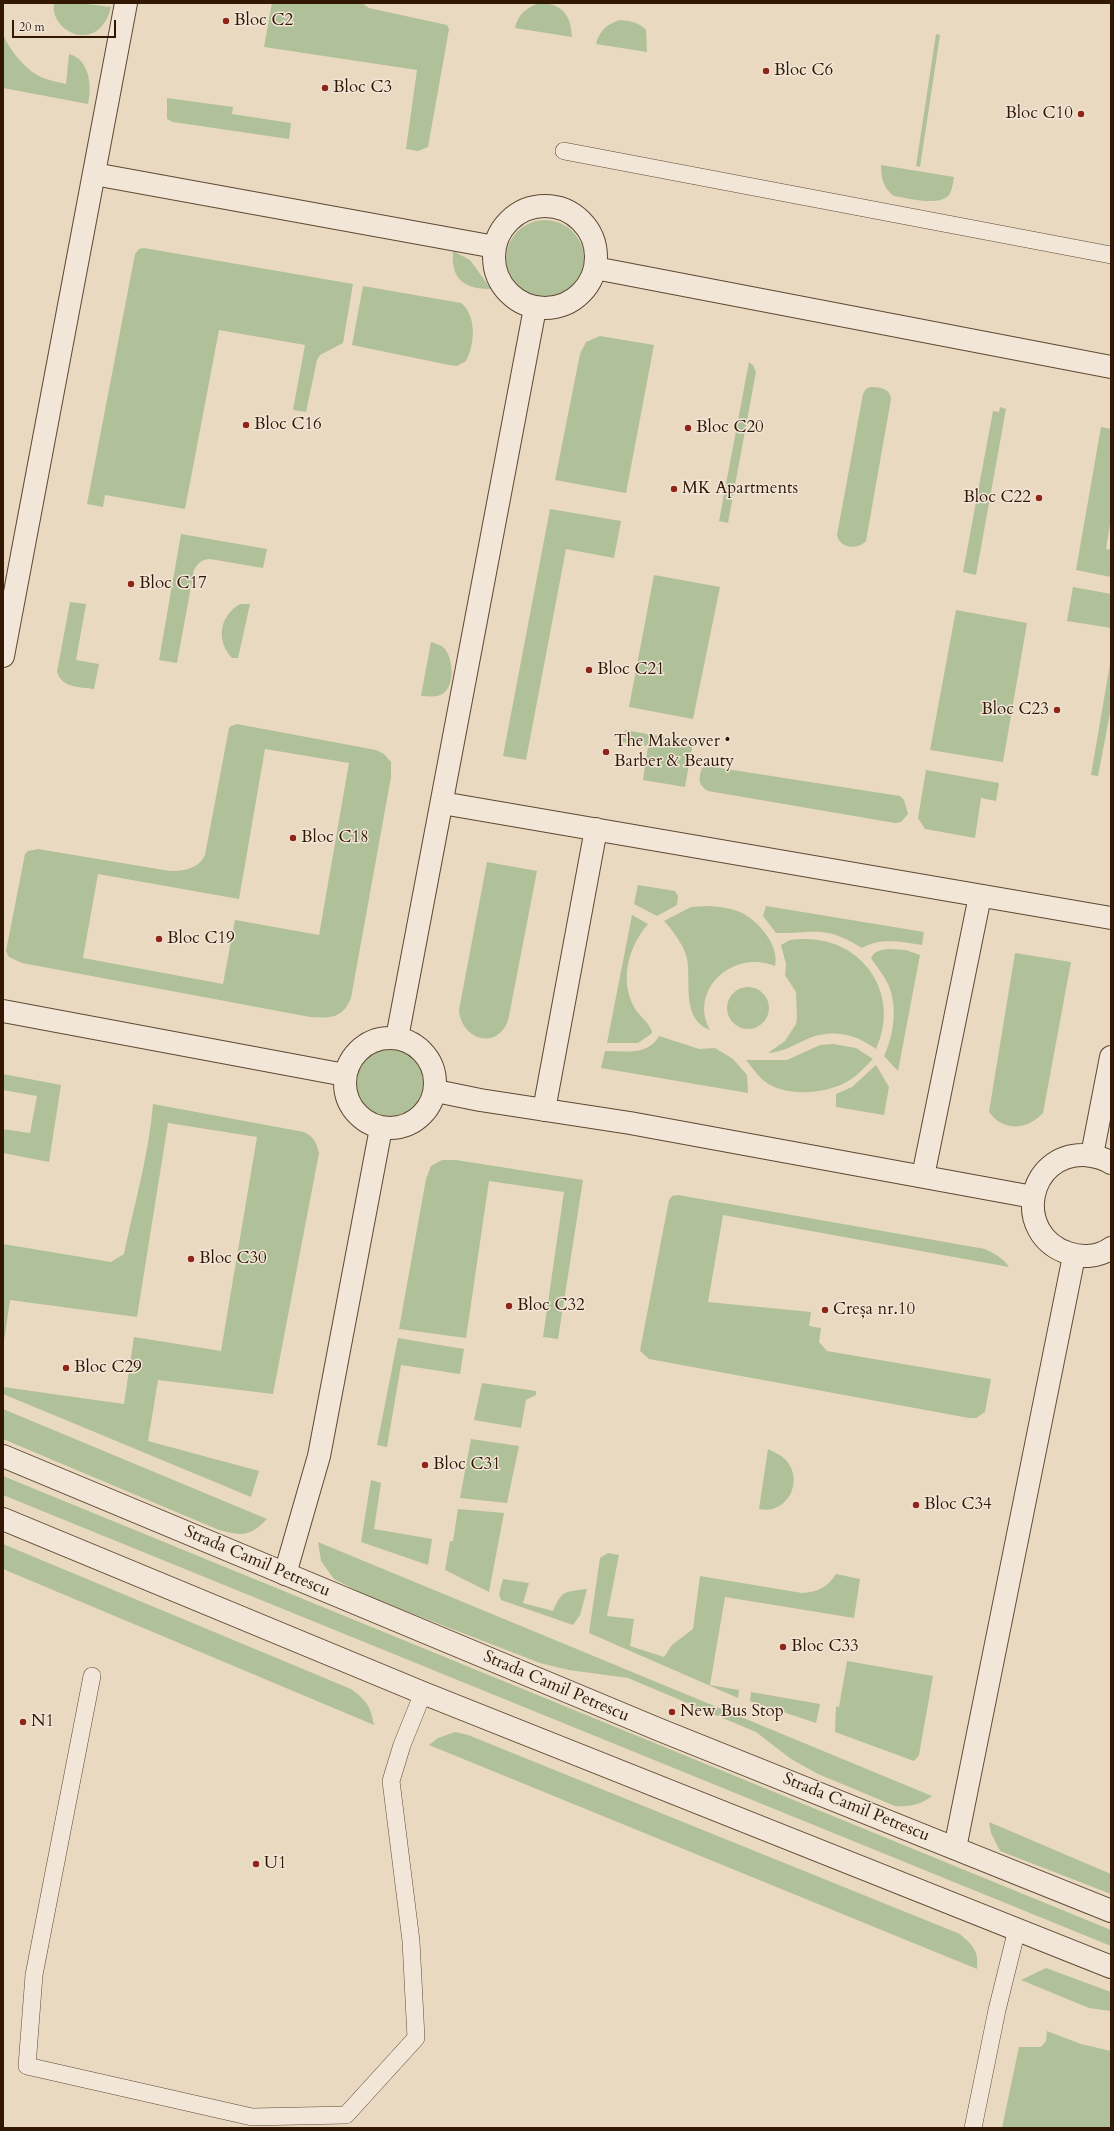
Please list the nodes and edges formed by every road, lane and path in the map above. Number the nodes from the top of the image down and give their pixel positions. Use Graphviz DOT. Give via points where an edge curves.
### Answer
graph roads {
  1 [pos="126,3"];
  2 [pos="564,151"];
  3 [pos="94,174"];
  4 [pos="495,247"];
  5 [pos="1111,255"];
  6 [pos="595,268"];
  7 [pos="535,308"];
  8 [pos="1111,367"];
  9 [pos="3,656"];
  10 [pos="442,803"];
  11 [pos="596,829"];
  12 [pos="980,896"];
  13 [pos="1111,918"];
  14 [pos="3,1011"];
  15 [pos="397,1038"];
  16 [pos="1111,1056"];
  17 [pos="346,1075"];
  18 [pos="436,1092"];
  19 [pos="544,1110"];
  20 [pos="381,1128"];
  21 [pos="1102,1159"];
  22 [pos="923,1176"];
  23 [pos="1033,1197"];
  24 [pos="1111,1248"];
  25 [pos="1074,1256"];
  26 [pos="3,1456"];
  27 [pos="3,1519"];
  28 [pos="285,1574"];
  29 [pos="92,1676"];
  30 [pos="423,1693"];
  31 [pos="955,1848"];
  32 [pos="1111,1911"];
  33 [pos="1018,1929"];
  34 [pos="1111,1967"];
  35 [pos="973,2128"];
  1 -- 3 [label="street"];
  2 -- 5 [label="lane"];
  3 -- 4 [label="street"];
  3 -- 9 [label="street"];
  4 -- 6 [label="street" via="499,234 517,214 529,208 555,207 574,216 588,229 594,242"];
  4 -- 7 [label="street" via="493,260 502,286 517,300"];
  6 -- 7 [label="street" via="584,292 573,300 548,309"];
  6 -- 8 [label="street"];
  7 -- 10 [label="street"];
  10 -- 11 [label="street"];
  10 -- 15 [label="street"];
  11 -- 12 [label="street"];
  11 -- 19 [label="street"];
  12 -- 13 [label="street"];
  12 -- 22 [label="street"];
  14 -- 17 [label="street"];
  15 -- 17 [label="street" via="383,1038 370,1042 358,1051 350,1062"];
  15 -- 18 [label="street" via="411,1042 423,1051 432,1063 436,1077"];
  16 -- 21 [label="street"];
  17 -- 20 [label="street" via="345,1089 349,1102 357,1114 368,1123"];
  18 -- 19 [label="street"];
  18 -- 20 [label="street" via="431,1105 416,1121 396,1129"];
  19 -- 22 [label="street"];
  20 -- 28 [label="street" via="319,1456"];
  21 -- 23 [label="street" via="1076,1155 1061,1160 1048,1169 1038,1181"];
  22 -- 23 [label="street"];
  23 -- 25 [label="street" via="1037,1228 1047,1241 1060,1251"];
  24 -- 25 [label="street" via="1091,1256"];
  25 -- 31 [label="street"];
  26 -- 28 [label="street, Strada Camil Petrescu"];
  27 -- 30 [label="street"];
  28 -- 31 [label="street, Strada Camil Petrescu" via="660,1730"];
  29 -- 30 [label="lane" via="34,1975 28,2066 252,2117 346,2114 416,2038 410,1941 391,1781"];
  30 -- 33 [label="street"];
  31 -- 32 [label="street, Strada Camil Petrescu"];
  33 -- 34 [label="street"];
  33 -- 35 [label="lane" via="1000,1997"];
}
